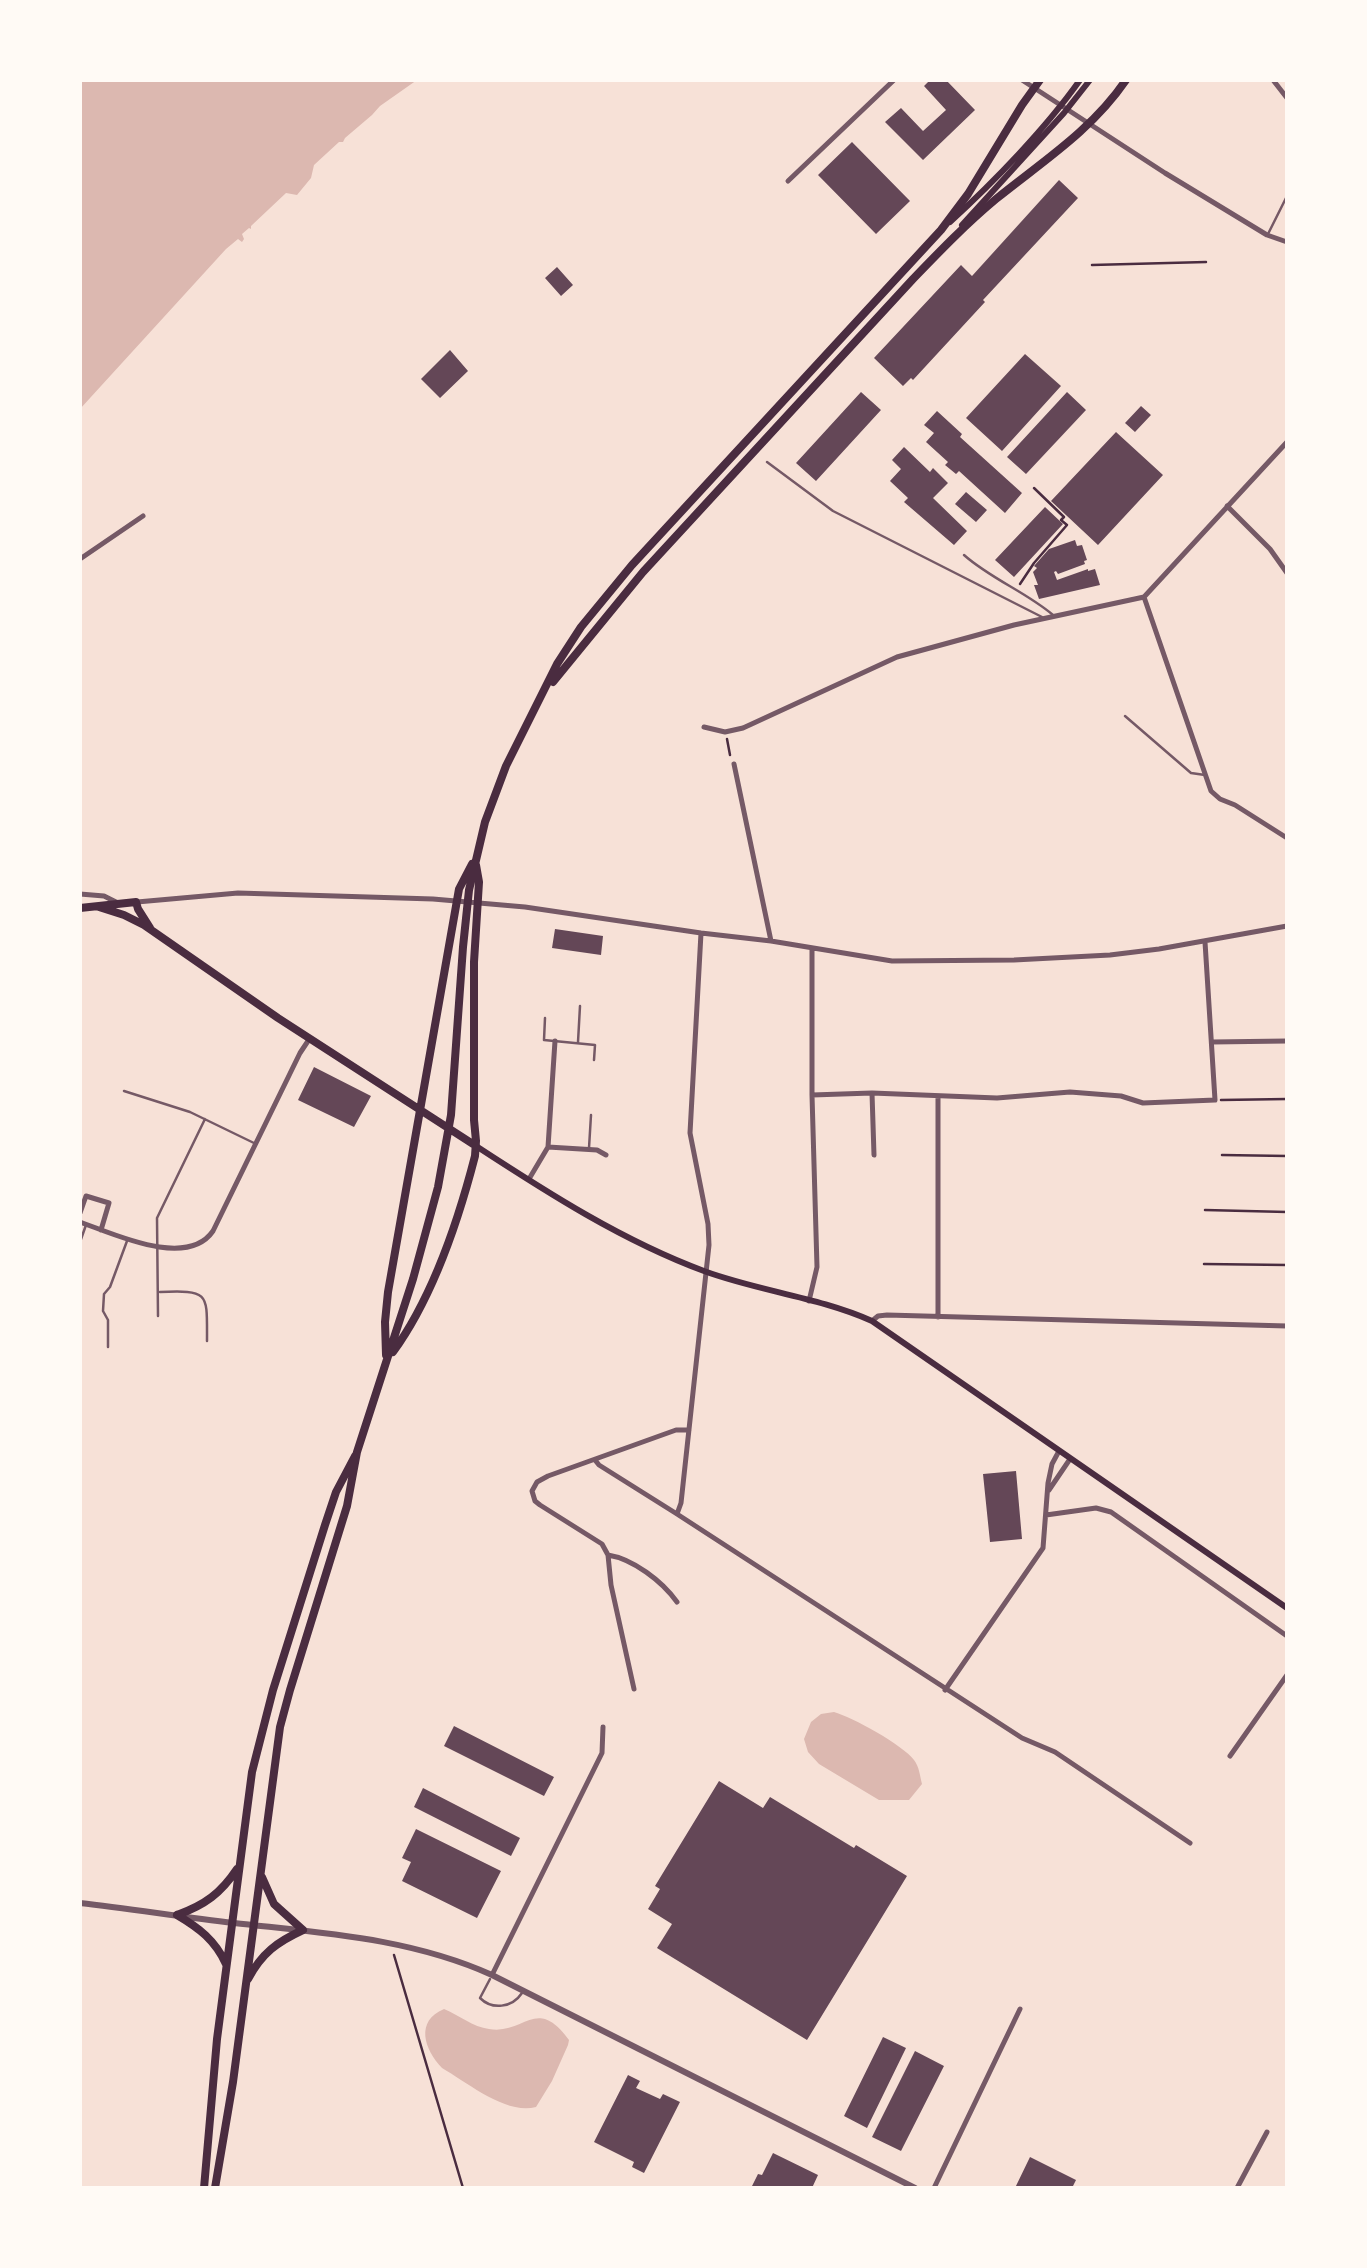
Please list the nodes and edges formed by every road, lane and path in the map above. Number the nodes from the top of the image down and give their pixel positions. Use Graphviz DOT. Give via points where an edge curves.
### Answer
graph roads {
  1 [pos="894,80"];
  2 [pos="1022,80"];
  3 [pos="1040,80"];
  4 [pos="1080,80"];
  5 [pos="1090,80"];
  6 [pos="1126,80"];
  7 [pos="1273,80"];
  8 [pos="1287,98"];
  9 [pos="1044,130"];
  10 [pos="788,181"];
  11 [pos="1287,196"];
  12 [pos="941,230"];
  13 [pos="1267,235"];
  14 [pos="954,236"];
  15 [pos="1287,242"];
  16 [pos="1206,262"];
  17 [pos="1092,265"];
  18 [pos="1287,442"];
  19 [pos="767,462"];
  20 [pos="1034,488"];
  21 [pos="1227,506"];
  22 [pos="143,516"];
  23 [pos="964,556"];
  24 [pos="80,560"];
  25 [pos="1286,568"];
  26 [pos="1016,590"];
  27 [pos="1144,596"];
  28 [pos="1054,616"];
  29 [pos="1043,618"];
  30 [pos="546,689"];
  31 [pos="1125,716"];
  32 [pos="704,727"];
  33 [pos="725,732"];
  34 [pos="734,764"];
  35 [pos="1206,776"];
  36 [pos="1287,838"];
  37 [pos="475,860"];
  38 [pos="80,894"];
  39 [pos="136,902"];
  40 [pos="121,904"];
  41 [pos="99,907"];
  42 [pos="80,908"];
  43 [pos="1287,926"];
  44 [pos="153,932"];
  45 [pos="702,934"];
  46 [pos="771,941"];
  47 [pos="1205,942"];
  48 [pos="812,948"];
  49 [pos="580,1006"];
  50 [pos="545,1018"];
  51 [pos="310,1038"];
  52 [pos="555,1041"];
  53 [pos="1287,1041"];
  54 [pos="1212,1042"];
  55 [pos="578,1044"];
  56 [pos="594,1060"];
  57 [pos="124,1092"];
  58 [pos="872,1094"];
  59 [pos="812,1095"];
  60 [pos="938,1097"];
  61 [pos="1287,1099"];
  62 [pos="1215,1100"];
  63 [pos="419,1110"];
  64 [pos="592,1115"];
  65 [pos="205,1119"];
  66 [pos="256,1144"];
  67 [pos="476,1146"];
  68 [pos="548,1147"];
  69 [pos="589,1150"];
  70 [pos="606,1155"];
  71 [pos="874,1155"];
  72 [pos="1222,1156"];
  73 [pos="1287,1156"];
  74 [pos="528,1178"];
  75 [pos="1205,1210"];
  76 [pos="1287,1212"];
  77 [pos="80,1213"];
  78 [pos="83,1224"];
  79 [pos="101,1230"];
  80 [pos="128,1239"];
  81 [pos="80,1242"];
  82 [pos="157,1246"];
  83 [pos="1204,1264"];
  84 [pos="1287,1265"];
  85 [pos="706,1271"];
  86 [pos="158,1292"];
  87 [pos="809,1301"];
  88 [pos="158,1316"];
  89 [pos="938,1317"];
  90 [pos="872,1321"];
  91 [pos="1287,1326"];
  92 [pos="207,1341"];
  93 [pos="108,1347"];
  94 [pos="386,1362"];
  95 [pos="689,1430"];
  96 [pos="1058,1451"];
  97 [pos="357,1452"];
  98 [pos="1070,1459"];
  99 [pos="595,1460"];
  100 [pos="1048,1493"];
  101 [pos="676,1514"];
  102 [pos="1046,1515"];
  103 [pos="608,1555"];
  104 [pos="676,1602"];
  105 [pos="1287,1608"];
  106 [pos="1287,1636"];
  107 [pos="1287,1675"];
  108 [pos="634,1689"];
  109 [pos="945,1690"];
  110 [pos="603,1727"];
  111 [pos="1230,1756"];
  112 [pos="1190,1843"];
  113 [pos="240,1865"];
  114 [pos="260,1871"];
  115 [pos="80,1903"];
  116 [pos="177,1916"];
  117 [pos="232,1922"];
  118 [pos="253,1925"];
  119 [pos="304,1930"];
  120 [pos="392,1942"];
  121 [pos="226,1964"];
  122 [pos="492,1975"];
  123 [pos="246,1983"];
  124 [pos="523,1991"];
  125 [pos="1020,2009"];
  126 [pos="1267,2132"];
  127 [pos="204,2188"];
  128 [pos="215,2188"];
  129 [pos="464,2188"];
  130 [pos="915,2188"];
  131 [pos="934,2188"];
  132 [pos="1238,2188"];
  1 -- 10 [label="street"];
  2 -- 13 [label="street"];
  3 -- 12 [label="main road"];
  4 -- 9 [label="main road"];
  5 -- 9 [label="main road"];
  6 -- 14 [label="main road" via="1081,133"];
  7 -- 8 [label="street"];
  9 -- 12 [label="main road"];
  9 -- 14 [label="main road"];
  11 -- 13 [label="lane"];
  12 -- 30 [label="main road" via="632,565 574,637"];
  13 -- 15 [label="street"];
  14 -- 30 [label="main road" via="644,572"];
  16 -- 17 [label="path"];
  18 -- 21 [label="street"];
  19 -- 29 [label="lane" via="833,511"];
  20 -- 26 [label="path" via="1067,525"];
  21 -- 25 [label="street"];
  21 -- 27 [label="street"];
  22 -- 24 [label="street"];
  23 -- 26 [label="lane"];
  26 -- 28 [label="lane"];
  27 -- 28 [label="street"];
  27 -- 35 [label="street"];
  28 -- 29 [label="street"];
  29 -- 33 [label="street" via="897,657"];
  30 -- 37 [label="main road" via="498,784"];
  31 -- 35 [label="lane" via="1191,773"];
  32 -- 33 [label="street"];
  33 -- 34 [label="path"];
  34 -- 46 [label="street"];
  35 -- 36 [label="street" via="1220,799"];
  37 -- 63 [label="main road" via="460,889"];
  37 -- 67 [label="main road"];
  37 -- 94 [label="main road" via="447,1143"];
  38 -- 40 [label="street"];
  39 -- 40 [label="main road"];
  39 -- 44 [label="main road"];
  39 -- 45 [label="street" via="238,894 433,899"];
  40 -- 41 [label="main road"];
  41 -- 42 [label="main road"];
  41 -- 44 [label="main road"];
  43 -- 47 [label="street"];
  44 -- 51 [label="main road"];
  45 -- 46 [label="street"];
  45 -- 85 [label="street" via="690,1133 708,1224"];
  46 -- 48 [label="street"];
  47 -- 48 [label="street" via="975,961 892,961"];
  47 -- 54 [label="street"];
  48 -- 59 [label="street"];
  49 -- 55 [label="lane"];
  50 -- 52 [label="lane" via="544,1040"];
  51 -- 63 [label="main road"];
  51 -- 66 [label="street"];
  52 -- 55 [label="lane"];
  52 -- 68 [label="street"];
  53 -- 54 [label="street"];
  54 -- 62 [label="street"];
  55 -- 56 [label="lane" via="595,1046"];
  57 -- 65 [label="lane"];
  58 -- 59 [label="street"];
  58 -- 60 [label="street"];
  58 -- 71 [label="street"];
  59 -- 87 [label="street" via="816,1267"];
  60 -- 62 [label="street" via="1070,1092 1143,1102"];
  60 -- 89 [label="street"];
  61 -- 62 [label="path"];
  63 -- 67 [label="main road"];
  63 -- 94 [label="main road" via="388,1292"];
  64 -- 69 [label="lane"];
  65 -- 66 [label="lane"];
  65 -- 82 [label="lane" via="157,1218"];
  66 -- 82 [label="street" via="207,1239 187,1247"];
  67 -- 74 [label="main road"];
  67 -- 94 [label="main road" via="433,1281"];
  68 -- 69 [label="street"];
  68 -- 74 [label="street"];
  69 -- 70 [label="street"];
  72 -- 73 [label="path"];
  74 -- 85 [label="main road" via="630,1238"];
  75 -- 76 [label="path"];
  77 -- 79 [label="street" via="86,1196 109,1203"];
  78 -- 79 [label="street"];
  78 -- 81 [label="lane"];
  79 -- 80 [label="street"];
  80 -- 82 [label="street"];
  80 -- 93 [label="lane" via="104,1294"];
  82 -- 86 [label="lane"];
  83 -- 84 [label="path"];
  85 -- 87 [label="main road"];
  85 -- 95 [label="street"];
  86 -- 88 [label="lane"];
  86 -- 92 [label="lane" via="200,1296 207,1305"];
  87 -- 90 [label="main road"];
  89 -- 90 [label="street" via="887,1314"];
  89 -- 91 [label="street"];
  90 -- 96 [label="main road"];
  94 -- 97 [label="main road"];
  95 -- 99 [label="street"];
  95 -- 101 [label="street"];
  96 -- 98 [label="main road"];
  96 -- 100 [label="street"];
  97 -- 113 [label="main road" via="325,1525 273,1690 252,1772"];
  97 -- 114 [label="main road" via="280,1727"];
  98 -- 100 [label="street"];
  98 -- 105 [label="main road"];
  99 -- 101 [label="street"];
  99 -- 103 [label="street" via="542,1479 532,1496 602,1544"];
  100 -- 102 [label="street"];
  101 -- 109 [label="street"];
  102 -- 106 [label="street" via="1111,1512"];
  102 -- 109 [label="street" via="1039,1555"];
  103 -- 104 [label="street" via="630,1562"];
  103 -- 108 [label="street"];
  107 -- 111 [label="street"];
  109 -- 112 [label="street" via="1055,1752"];
  110 -- 122 [label="street" via="602,1753"];
  113 -- 116 [label="main road" via="214,1898"];
  113 -- 117 [label="main road"];
  114 -- 118 [label="main road"];
  114 -- 119 [label="main road" via="274,1904"];
  115 -- 116 [label="street"];
  116 -- 117 [label="street"];
  116 -- 121 [label="main road" via="206,1934"];
  117 -- 118 [label="street"];
  117 -- 121 [label="main road"];
  118 -- 119 [label="street"];
  118 -- 123 [label="main road"];
  119 -- 120 [label="street"];
  119 -- 123 [label="main road" via="274,1944"];
  120 -- 122 [label="street"];
  120 -- 129 [label="path"];
  121 -- 127 [label="main road"];
  122 -- 124 [label="street"];
  122 -- 124 [label="lane" via="480,2000 506,2005"];
  123 -- 128 [label="main road"];
  124 -- 130 [label="street"];
  125 -- 131 [label="street"];
  126 -- 132 [label="street"];
}
